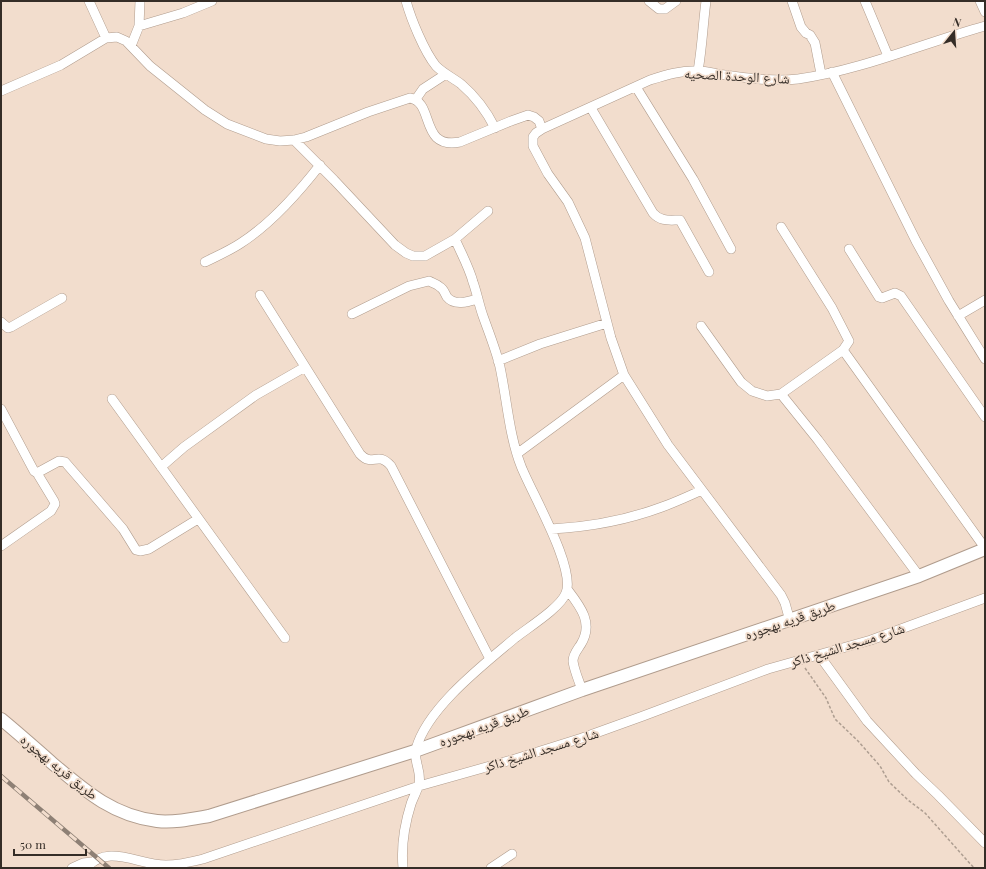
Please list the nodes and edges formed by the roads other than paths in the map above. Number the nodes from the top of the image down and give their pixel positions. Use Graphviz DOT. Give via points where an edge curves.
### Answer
graph roads {
  1 [pos="89,1"];
  2 [pos="140,1"];
  3 [pos="212,1"];
  4 [pos="406,1"];
  5 [pos="649,1"];
  6 [pos="676,1"];
  7 [pos="706,1"];
  8 [pos="792,1"];
  9 [pos="865,1"];
  10 [pos="980,1"];
  11 [pos="985,12"];
  12 [pos="139,26"];
  13 [pos="985,26"];
  14 [pos="106,38"];
  15 [pos="131,46"];
  16 [pos="888,56"];
  17 [pos="698,71"];
  18 [pos="832,72"];
  19 [pos="446,74"];
  20 [pos="821,74"];
  21 [pos="636,87"];
  22 [pos="1,91"];
  23 [pos="416,99"];
  24 [pos="591,108"];
  25 [pos="495,128"];
  26 [pos="542,129"];
  27 [pos="294,140"];
  28 [pos="320,165"];
  29 [pos="488,211"];
  30 [pos="781,227"];
  31 [pos="455,239"];
  32 [pos="849,248"];
  33 [pos="731,249"];
  34 [pos="205,262"];
  35 [pos="709,272"];
  36 [pos="260,295"];
  37 [pos="62,298"];
  38 [pos="477,299"];
  39 [pos="985,300"];
  40 [pos="352,314"];
  41 [pos="958,316"];
  42 [pos="1,322"];
  43 [pos="607,323"];
  44 [pos="701,326"];
  45 [pos="843,350"];
  46 [pos="985,359"];
  47 [pos="498,361"];
  48 [pos="305,367"];
  49 [pos="624,376"];
  50 [pos="781,394"];
  51 [pos="112,399"];
  52 [pos="1,409"];
  53 [pos="985,417"];
  54 [pos="518,453"];
  55 [pos="161,467"];
  56 [pos="37,473"];
  57 [pos="702,490"];
  58 [pos="198,519"];
  59 [pos="551,529"];
  60 [pos="1,546"];
  61 [pos="985,548"];
  62 [pos="919,576"];
  63 [pos="567,589"];
  64 [pos="985,598"];
  65 [pos="790,621"];
  66 [pos="285,638"];
  67 [pos="819,655"];
  68 [pos="490,659"];
  69 [pos="582,690"];
  70 [pos="1,719"];
  71 [pos="416,754"];
  72 [pos="419,786"];
  73 [pos="985,843"];
  74 [pos="512,854"];
  75 [pos="89,865"];
  76 [pos="72,868"];
  77 [pos="403,868"];
  78 [pos="491,868"];
  1 -- 14 [label="street"];
  2 -- 12 [label="street"];
  3 -- 12 [label="street"];
  4 -- 19 [label="street" via="429,55 436,66"];
  5 -- 6 [label="street" via="659,10"];
  7 -- 17 [label="street"];
  8 -- 20 [label="street" via="801,27 816,43"];
  9 -- 16 [label="street"];
  10 -- 11 [label="street"];
  12 -- 15 [label="street"];
  13 -- 16 [label="street, شارع الوحدة الصحيه"];
  14 -- 15 [label="street" via="117,37"];
  14 -- 22 [label="street" via="61,65"];
  15 -- 27 [label="street" via="176,88 227,124 266,139"];
  16 -- 18 [label="street, شارع الوحدة الصحيه"];
  17 -- 20 [label="street, شارع الوحدة الصحيه" via="759,80 797,79"];
  17 -- 21 [label="street, شارع الوحدة الصحيه" via="666,75"];
  18 -- 20 [label="street, شارع الوحدة الصحيه"];
  18 -- 41 [label="street" via="916,241"];
  19 -- 23 [label="street" via="423,89"];
  19 -- 25 [label="street" via="470,93 488,113"];
  21 -- 24 [label="street, شارع الوحدة الصحيه"];
  21 -- 33 [label="street" via="693,179"];
  23 -- 25 [label="street" via="421,103 434,135 446,143 460,142"];
  23 -- 27 [label="street" via="410,98 368,112"];
  24 -- 26 [label="street, شارع الوحدة الصحيه"];
  24 -- 35 [label="street" via="653,213 663,220 680,220"];
  25 -- 26 [label="street" via="528,115 534,117"];
  26 -- 43 [label="street" via="533,137 533,146 548,174 568,202 585,238"];
  27 -- 28 [label="street"];
  28 -- 31 [label="street" via="395,245 406,253 425,256"];
  28 -- 34 [label="street" via="284,205 252,235 223,254"];
  29 -- 31 [label="street"];
  30 -- 45 [label="street" via="832,308 848,340"];
  31 -- 38 [label="street" via="473,282"];
  32 -- 53 [label="street" via="878,297 894,293 901,296"];
  36 -- 48 [label="street"];
  37 -- 42 [label="street" via="11,328"];
  38 -- 40 [label="street" via="453,301 441,287 429,281 409,286"];
  38 -- 47 [label="street"];
  39 -- 41 [label="street"];
  41 -- 46 [label="street"];
  43 -- 47 [label="street" via="540,344"];
  43 -- 49 [label="street"];
  44 -- 50 [label="street" via="741,382 767,396"];
  45 -- 50 [label="street"];
  45 -- 61 [label="street"];
  47 -- 54 [label="street"];
  48 -- 55 [label="street" via="256,395 217,422"];
  48 -- 68 [label="street" via="364,459 381,458 391,466"];
  49 -- 54 [label="street"];
  49 -- 57 [label="street" via="668,445"];
  50 -- 62 [label="street"];
  51 -- 55 [label="street"];
  52 -- 56 [label="street" via="29,464"];
  54 -- 59 [label="street"];
  55 -- 58 [label="street"];
  56 -- 58 [label="street" via="59,461 65,462 123,529 136,550 149,549"];
  56 -- 60 [label="street" via="54,501 54,507 52,511"];
  57 -- 59 [label="street" via="644,513"];
  57 -- 65 [label="street" via="781,595"];
  58 -- 66 [label="street"];
  59 -- 63 [label="street" via="565,570"];
  61 -- 62 [label="street, طريق قريه بهجوره"];
  62 -- 65 [label="street, طريق قريه بهجوره"];
  63 -- 68 [label="street" via="560,601 547,614"];
  63 -- 69 [label="street" via="578,603 587,623 582,642 573,659"];
  64 -- 67 [label="street, شارع مسجد الشيخ ذاكر" via="899,630"];
  65 -- 69 [label="street, طريق قريه بهجوره"];
  67 -- 72 [label="street, شارع مسجد الشيخ ذاكر" via="768,669 582,738"];
  67 -- 73 [label="street" via="871,726"];
  68 -- 71 [label="street" via="431,718 420,738"];
  69 -- 71 [label="street, طريق قريه بهجوره"];
  70 -- 71 [label="street, طريق قريه بهجوره" via="86,792 108,806 132,816 157,821 183,821 209,816"];
  71 -- 72 [label="street"];
  72 -- 75 [label="street, شارع مسجد الشيخ ذاكر" via="184,864 146,863 108,855"];
  72 -- 77 [label="street" via="403,835"];
  74 -- 78 [label="street"];
  75 -- 76 [label="street, شارع مسجد الشيخ ذاكر" via="83,863"];
}
